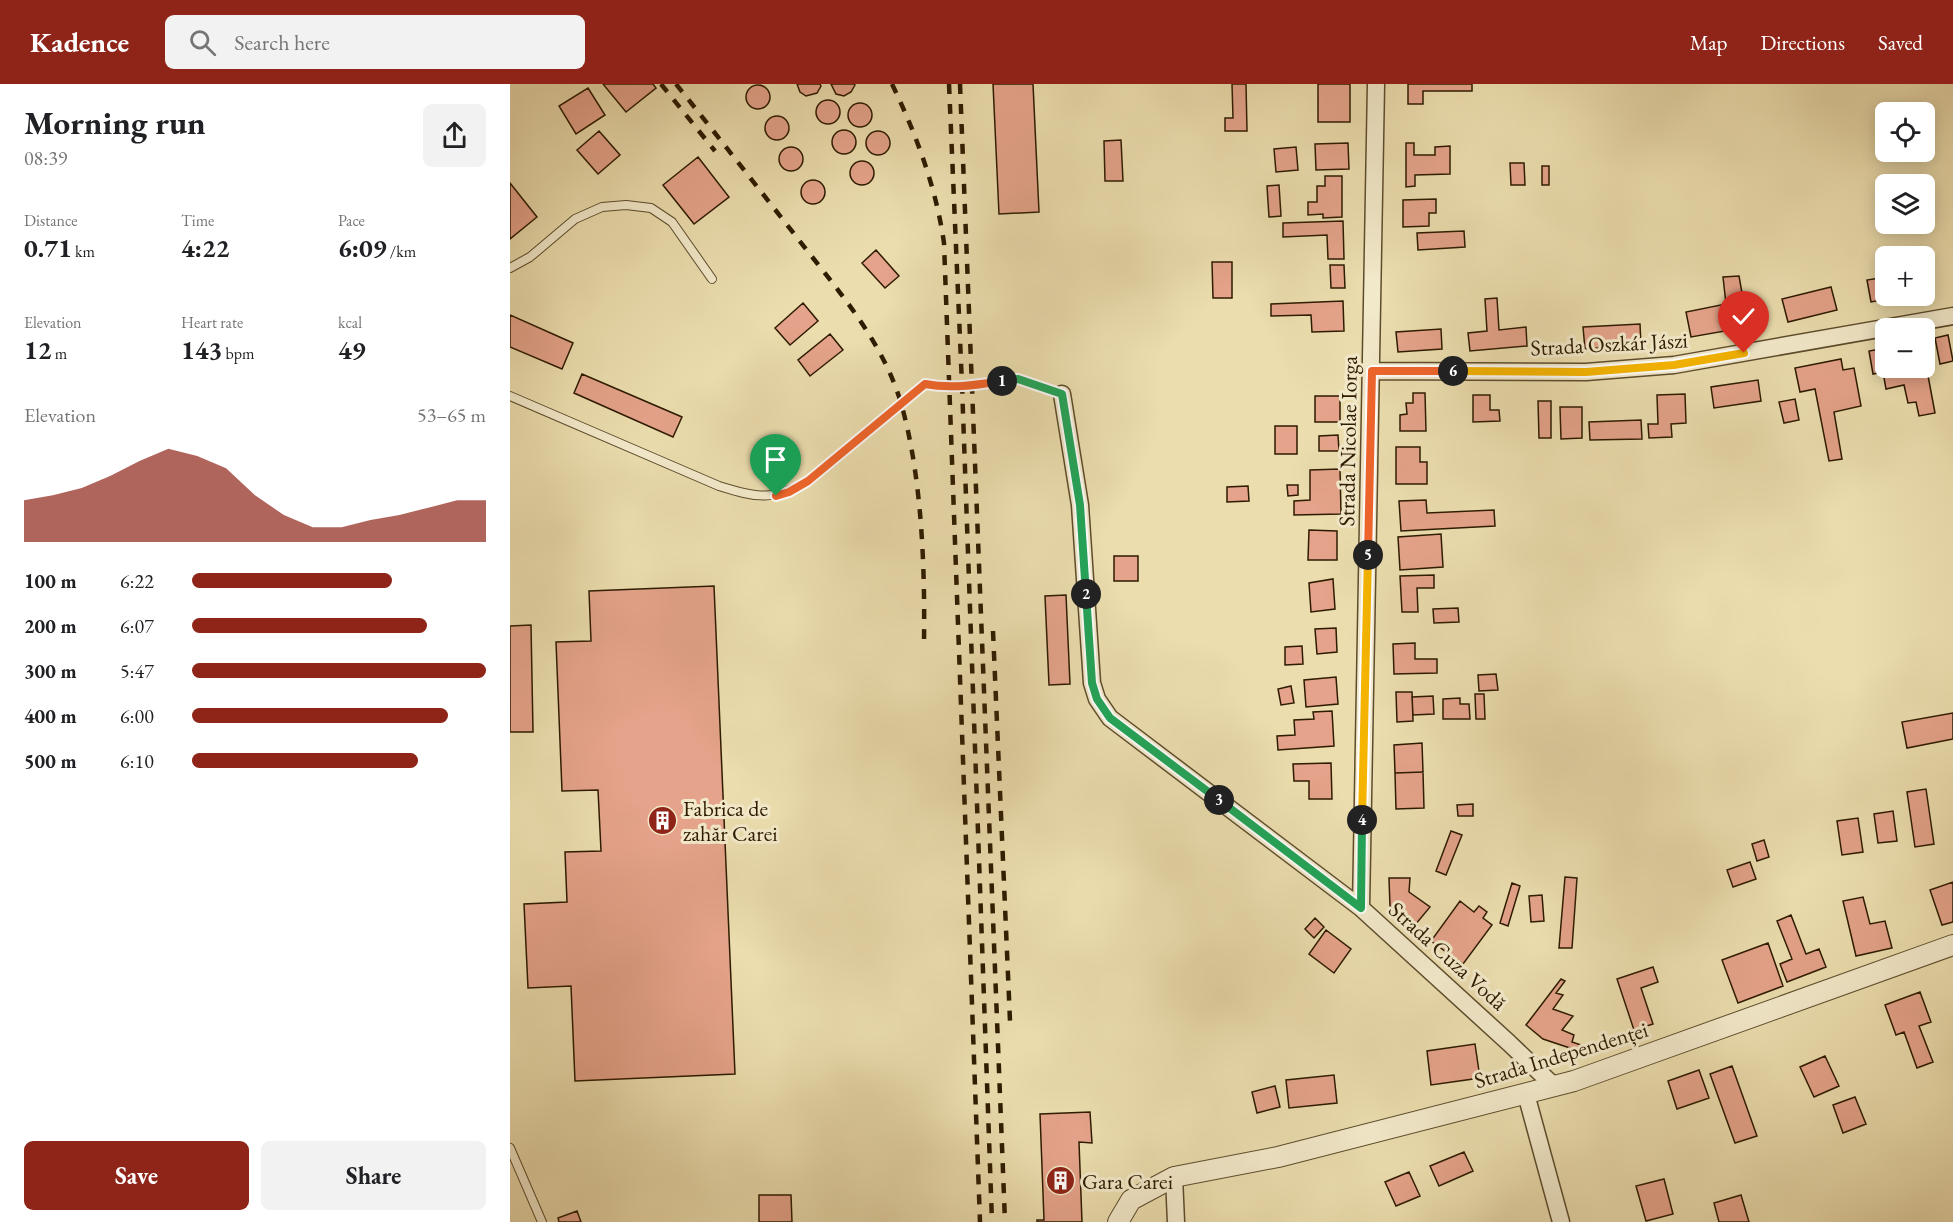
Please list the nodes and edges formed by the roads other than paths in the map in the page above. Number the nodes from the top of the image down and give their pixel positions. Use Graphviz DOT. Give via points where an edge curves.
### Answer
graph roads {
  1 [pos="1376,84"];
  2 [pos="510,268"];
  3 [pos="712,279"];
  4 [pos="1953,316"];
  5 [pos="1372,371"];
  6 [pos="925,384"];
  7 [pos="1062,394"];
  8 [pos="510,396"];
  9 [pos="1361,908"];
  10 [pos="1953,945"];
  11 [pos="1554,1086"];
  12 [pos="1526,1094"];
  13 [pos="510,1148"];
  14 [pos="1174,1177"];
  15 [pos="542,1222"];
  16 [pos="1118,1222"];
  17 [pos="1176,1222"];
  18 [pos="1561,1222"];
  1 -- 5 [label="street, Strada Nicolae Iorga"];
  2 -- 3 [label="lane" via="530,257 575,219 603,207 626,205 651,208 672,222"];
  4 -- 5 [label="street, Strada Oszkár Jászi" via="1674,365 1586,372"];
  5 -- 9 [label="street, Strada Nicolae Iorga"];
  6 -- 8 [label="lane" via="808,481 776,496 719,486"];
  7 -- 9 [label="street, Strada Cuza Vodă" via="1080,505 1092,683 1097,699 1110,718"];
  9 -- 11 [label="street, Strada Cuza Vodă"];
  10 -- 11 [label="street, Strada Independenței"];
  11 -- 12 [label="street, Strada Independenței"];
  12 -- 14 [label="street, Strada Independenței" via="1278,1157"];
  12 -- 18 [label="street"];
  13 -- 15 [label="lane"];
  14 -- 16 [label="street, Strada Independenței" via="1131,1200"];
  14 -- 17 [label="street"];
}
